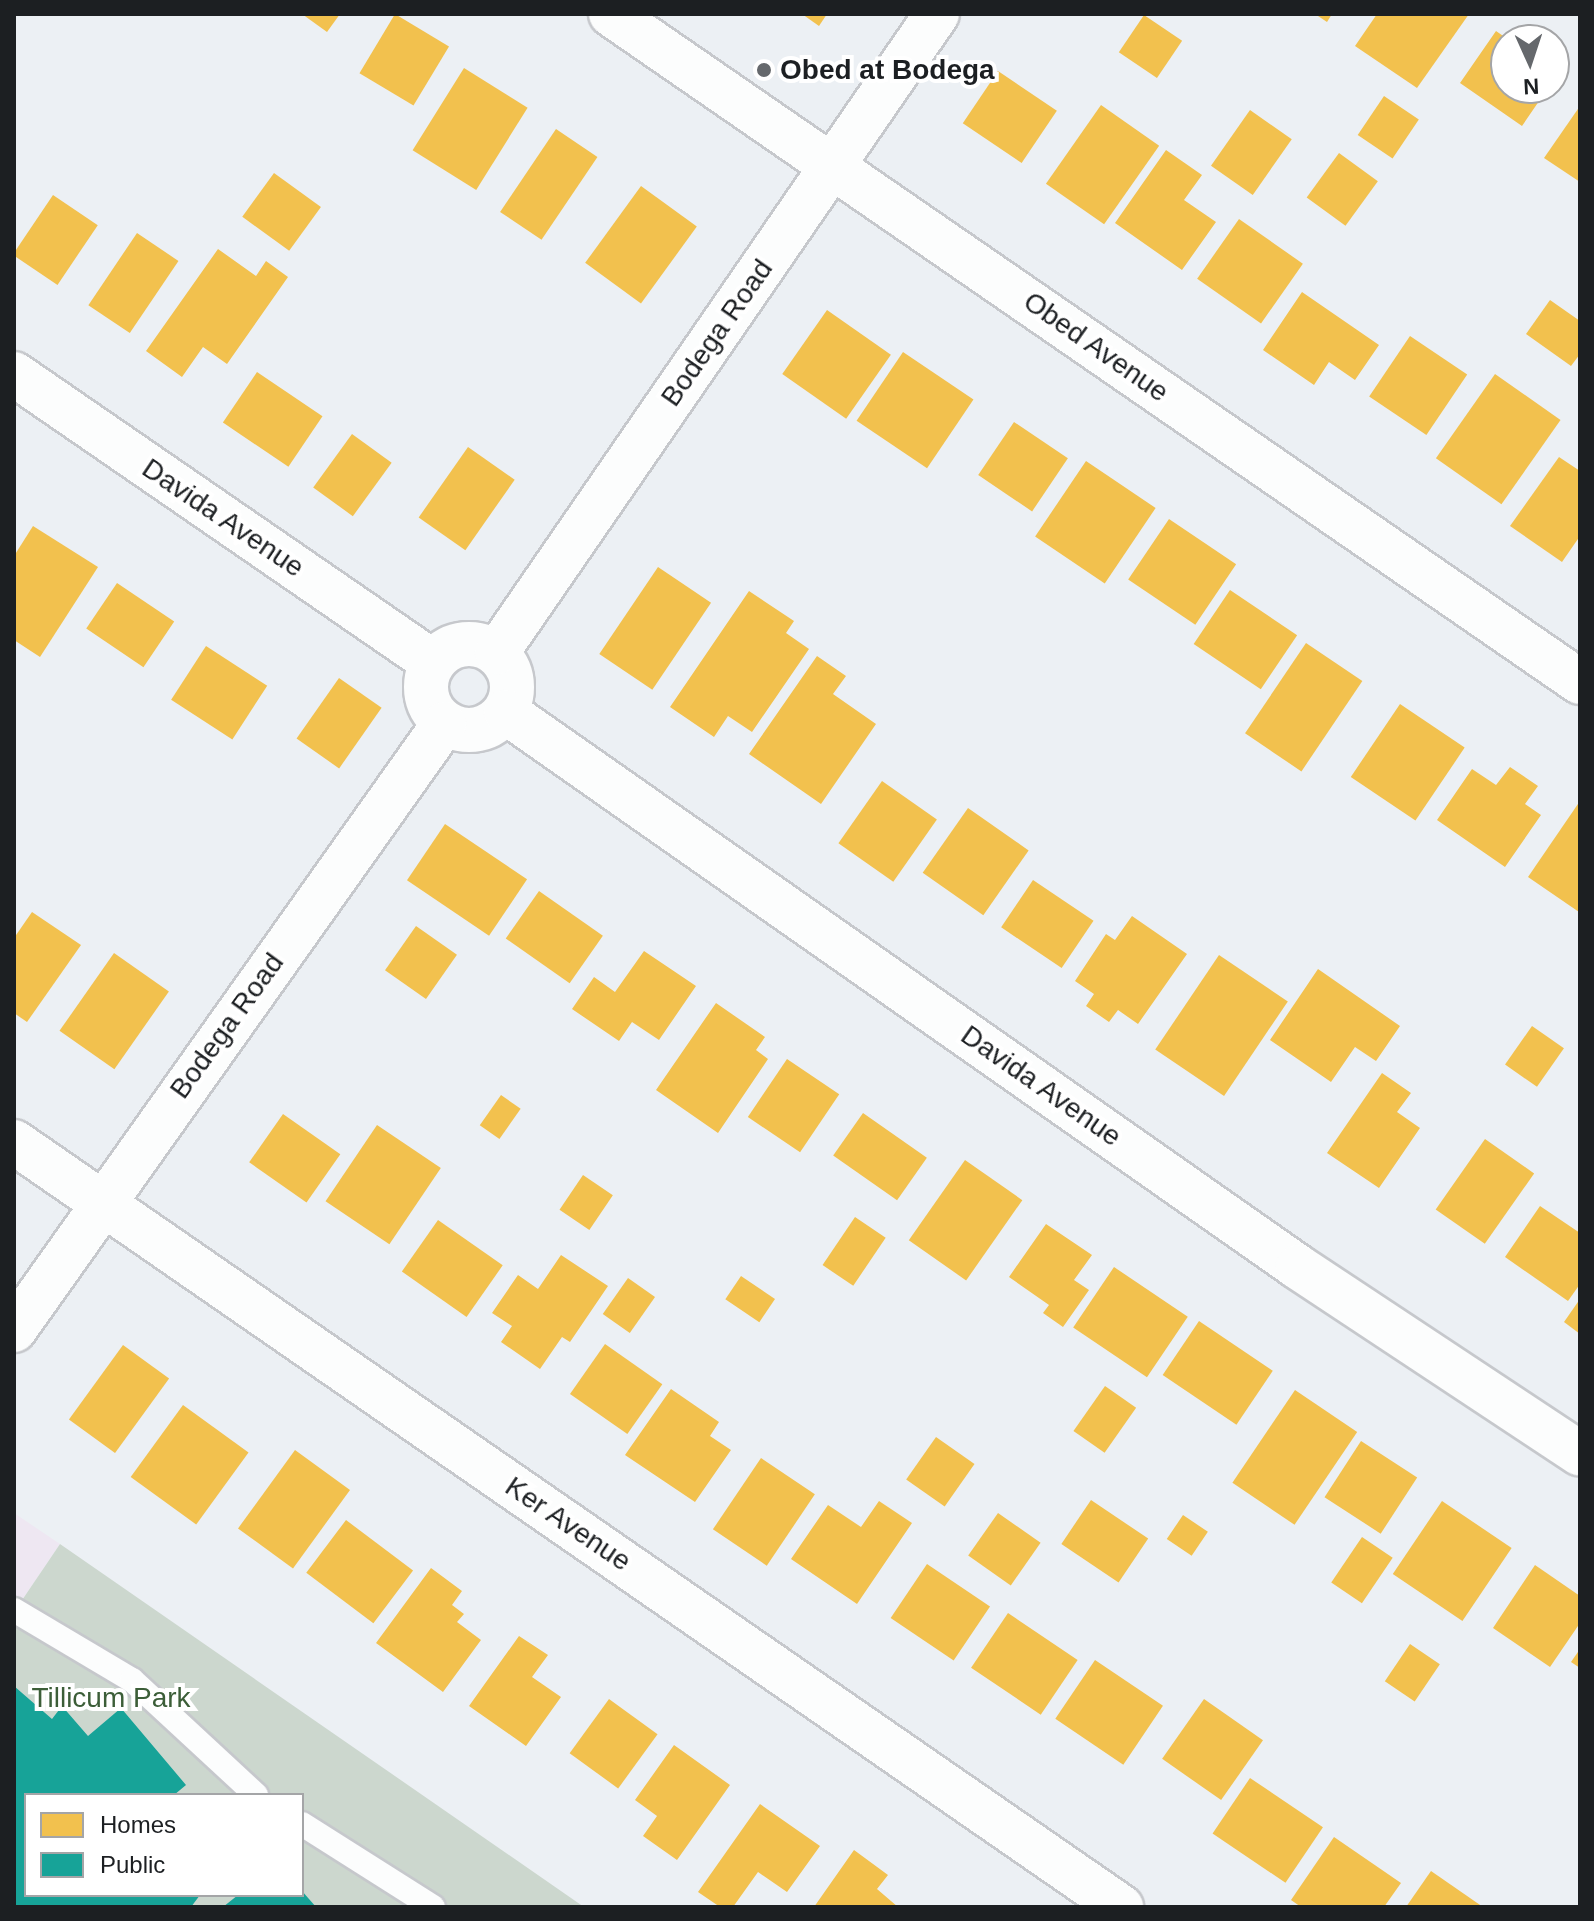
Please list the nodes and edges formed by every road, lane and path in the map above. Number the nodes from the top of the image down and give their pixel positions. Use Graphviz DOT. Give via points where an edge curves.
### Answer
graph roads {
  1 [pos="611,14"];
  2 [pos="937,14"];
  3 [pos="832,166"];
  4 [pos="14,374"];
  5 [pos="497,652"];
  6 [pos="431,661"];
  7 [pos="1580,682"];
  8 [pos="506,712"];
  9 [pos="444,724"];
  10 [pos="14,1142"];
  11 [pos="102,1201"];
  12 [pos="14,1330"];
  13 [pos="1580,1454"];
  14 [pos="14,1610"];
  15 [pos="254,1793"];
  16 [pos="304,1825"];
  17 [pos="433,1907"];
  18 [pos="1121,1907"];
  1 -- 3 [label="street, Obed Avenue"];
  2 -- 3 [label="street, Bodega Road"];
  3 -- 5 [label="street, Bodega Road"];
  3 -- 7 [label="street, Obed Avenue"];
  4 -- 6 [label="street, Davida Avenue"];
  5 -- 6 [label="street" via="462,642"];
  5 -- 8 [label="street" via="513,680"];
  6 -- 9 [label="street" via="424,695"];
  8 -- 9 [label="street" via="477,731"];
  8 -- 13 [label="street, Davida Avenue" via="1298,1267"];
  9 -- 11 [label="street, Bodega Road"];
  10 -- 11 [label="street, Ker Avenue"];
  11 -- 12 [label="street, Bodega Road"];
  11 -- 18 [label="street, Ker Avenue"];
  14 -- 15 [label="lane" via="132,1680"];
  16 -- 17 [label="lane"];
}
